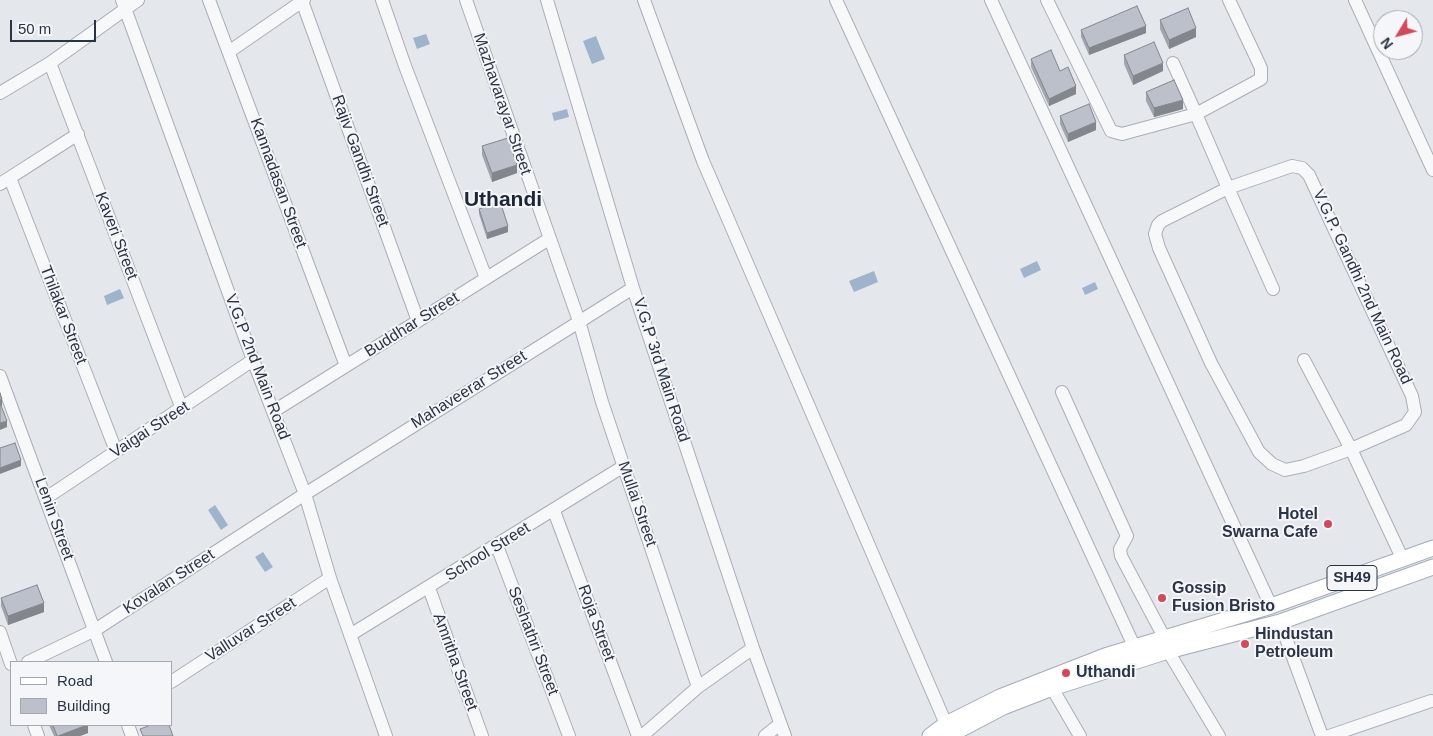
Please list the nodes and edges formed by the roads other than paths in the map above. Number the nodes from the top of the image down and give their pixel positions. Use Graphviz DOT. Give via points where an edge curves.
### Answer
graph roads {
  1 [pos="138,0"];
  2 [pos="209,0"];
  3 [pos="382,0"];
  4 [pos="466,0"];
  5 [pos="547,0"];
  6 [pos="644,0"];
  7 [pos="836,0"];
  8 [pos="991,0"];
  9 [pos="1047,0"];
  10 [pos="1230,0"];
  11 [pos="1355,0"];
  12 [pos="303,1"];
  13 [pos="123,4"];
  14 [pos="230,51"];
  15 [pos="50,62"];
  16 [pos="1173,63"];
  17 [pos="0,93"];
  18 [pos="1196,114"];
  19 [pos="78,134"];
  20 [pos="1433,170"];
  21 [pos="5,181"];
  22 [pos="1228,188"];
  23 [pos="550,239"];
  24 [pos="486,278"];
  25 [pos="634,288"];
  26 [pos="1273,289"];
  27 [pos="418,321"];
  28 [pos="578,321"];
  29 [pos="253,360"];
  30 [pos="1304,360"];
  31 [pos="346,366"];
  32 [pos="0,376"];
  33 [pos="1062,392"];
  34 [pos="182,409"];
  35 [pos="274,411"];
  36 [pos="1351,449"];
  37 [pos="116,451"];
  38 [pos="624,466"];
  39 [pos="305,494"];
  40 [pos="46,498"];
  41 [pos="554,511"];
  42 [pos="497,546"];
  43 [pos="1433,548"];
  44 [pos="1402,560"];
  45 [pos="1433,567"];
  46 [pos="330,578"];
  47 [pos="429,588"];
  48 [pos="1271,606"];
  49 [pos="1280,622"];
  50 [pos="95,630"];
  51 [pos="0,632"];
  52 [pos="350,635"];
  53 [pos="1166,645"];
  54 [pos="1134,646"];
  55 [pos="753,648"];
  56 [pos="10,661"];
  57 [pos="30,661"];
  58 [pos="106,661"];
  59 [pos="172,681"];
  60 [pos="698,687"];
  61 [pos="1052,688"];
  62 [pos="1431,701"];
  63 [pos="782,730"];
  64 [pos="947,730"];
  65 [pos="386,736"];
  66 [pos="482,736"];
  67 [pos="569,736"];
  68 [pos="640,736"];
  69 [pos="765,736"];
  70 [pos="930,736"];
  71 [pos="1080,736"];
  72 [pos="1219,736"];
  73 [pos="1322,736"];
  74 [pos="1329,736"];
  1 -- 13 [label="street"];
  2 -- 14 [label="street, Kannadasan Street"];
  3 -- 24 [label="street"];
  4 -- 23 [label="street, Mazhavarayar Street"];
  5 -- 25 [label="street, V.G.P 3rd Main Road"];
  6 -- 64 [label="street" via="703,161"];
  7 -- 54 [label="street"];
  8 -- 48 [label="street"];
  9 -- 18 [label="street" via="1111,131 1122,134"];
  10 -- 18 [label="street" via="1262,74 1256,83"];
  11 -- 20 [label="street"];
  12 -- 14 [label="street"];
  12 -- 27 [label="street, Rajiv Gandhi Street"];
  13 -- 15 [label="street"];
  13 -- 29 [label="street, V.G.P 2nd Main Road"];
  14 -- 31 [label="street, Kannadasan Street"];
  15 -- 17 [label="street"];
  15 -- 19 [label="street, Kaveri Street"];
  16 -- 18 [label="street"];
  18 -- 22 [label="street"];
  19 -- 21 [label="street"];
  19 -- 34 [label="street, Kaveri Street"];
  21 -- 37 [label="street, Thilakar Street"];
  22 -- 26 [label="street"];
  22 -- 36 [label="street, V.G.P. Gandhi 2nd Main Road" via="1292,166 1302,168 1309,175 1412,396 1415,412 1406,425"];
  22 -- 36 [label="street, V.G.P. Gandhi 2nd Main Road" via="1162,221 1155,234 1211,363 1258,452 1272,464 1284,470"];
  23 -- 24 [label="street, Buddhar Street"];
  23 -- 28 [label="street, Mazhavarayar Street"];
  24 -- 27 [label="street, Buddhar Street"];
  25 -- 28 [label="street, Mahaveerar Street"];
  25 -- 55 [label="street, V.G.P 3rd Main Road"];
  27 -- 31 [label="street, Buddhar Street"];
  28 -- 38 [label="street, Mullai Street"];
  28 -- 39 [label="street, Mahaveerar Street"];
  29 -- 34 [label="street, Vaigai Street"];
  29 -- 35 [label="street, V.G.P 2nd Main Road"];
  30 -- 36 [label="street"];
  31 -- 35 [label="street, Buddhar Street"];
  32 -- 40 [label="street, Lenin Street"];
  33 -- 53 [label="street" via="1127,536 1120,549 1121,556"];
  34 -- 37 [label="street, Vaigai Street"];
  35 -- 39 [label="street, V.G.P 2nd Main Road"];
  36 -- 44 [label="street"];
  37 -- 40 [label="street, Vaigai Street"];
  38 -- 41 [label="street, School Street"];
  38 -- 60 [label="street, Mullai Street"];
  39 -- 46 [label="street, V.G.P 2nd Main Road"];
  39 -- 50 [label="street, Kovalan Street"];
  40 -- 50 [label="street, Lenin Street"];
  41 -- 42 [label="street, School Street"];
  41 -- 68 [label="street, Roja Street"];
  42 -- 47 [label="street, School Street"];
  42 -- 67 [label="street, Seshathri Street"];
  43 -- 44 [label="main road, SH49"];
  44 -- 48 [label="main road, SH49"];
  45 -- 49 [label="main road"];
  46 -- 52 [label="street, V.G.P 2nd Main Road"];
  46 -- 59 [label="street, Valluvar Street"];
  47 -- 52 [label="street, School Street"];
  47 -- 66 [label="street, Amritha Street"];
  48 -- 53 [label="main road"];
  49 -- 53 [label="main road"];
  49 -- 73 [label="street"];
  50 -- 57 [label="street, Kovalan Street"];
  50 -- 58 [label="street, Lenin Street"];
  51 -- 56 [label="street"];
  52 -- 65 [label="street, V.G.P 2nd Main Road"];
  53 -- 54 [label="main road"];
  53 -- 61 [label="main road"];
  53 -- 72 [label="street"];
  54 -- 64 [label="main road" via="1000,697"];
  55 -- 60 [label="street"];
  55 -- 63 [label="street, V.G.P 3rd Main Road"];
  60 -- 68 [label="street"];
  61 -- 64 [label="main road"];
  61 -- 71 [label="street"];
  62 -- 74 [label="street"];
  63 -- 69 [label="street"];
  64 -- 70 [label="main road"];
}
